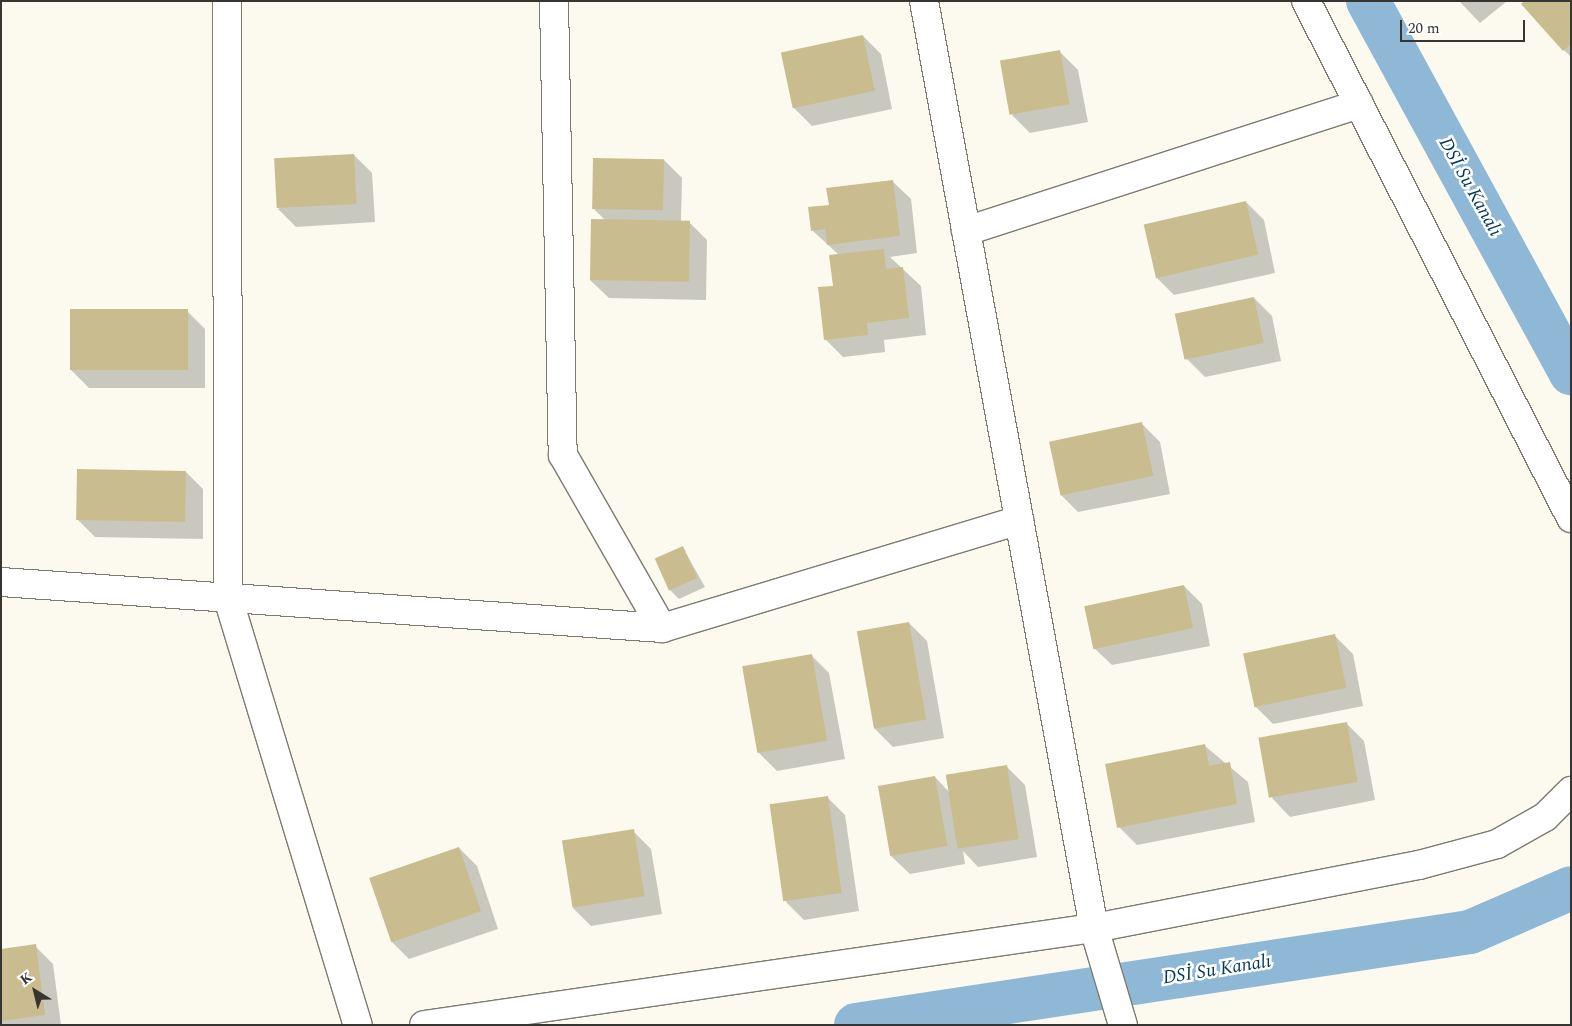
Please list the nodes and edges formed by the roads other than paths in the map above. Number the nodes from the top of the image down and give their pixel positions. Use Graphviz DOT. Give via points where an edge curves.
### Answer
graph roads {
  1 [pos="227,1"];
  2 [pos="554,1"];
  3 [pos="924,1"];
  4 [pos="1306,1"];
  5 [pos="1359,104"];
  6 [pos="966,231"];
  7 [pos="1571,518"];
  8 [pos="1019,520"];
  9 [pos="1,582"];
  10 [pos="228,598"];
  11 [pos="662,628"];
  12 [pos="1571,791"];
  13 [pos="1094,928"];
  14 [pos="358,1025"];
  15 [pos="424,1025"];
  16 [pos="1123,1025"];
  1 -- 10 [label="street"];
  2 -- 11 [label="street" via="563,455"];
  3 -- 6 [label="street"];
  4 -- 5 [label="street"];
  5 -- 6 [label="street"];
  5 -- 7 [label="street"];
  6 -- 8 [label="street"];
  8 -- 11 [label="street"];
  8 -- 13 [label="street"];
  9 -- 10 [label="street"];
  10 -- 11 [label="street"];
  10 -- 14 [label="street"];
  12 -- 13 [label="street" via="1546,817 1497,844 1419,865"];
  13 -- 15 [label="street"];
  13 -- 16 [label="street"];
}
